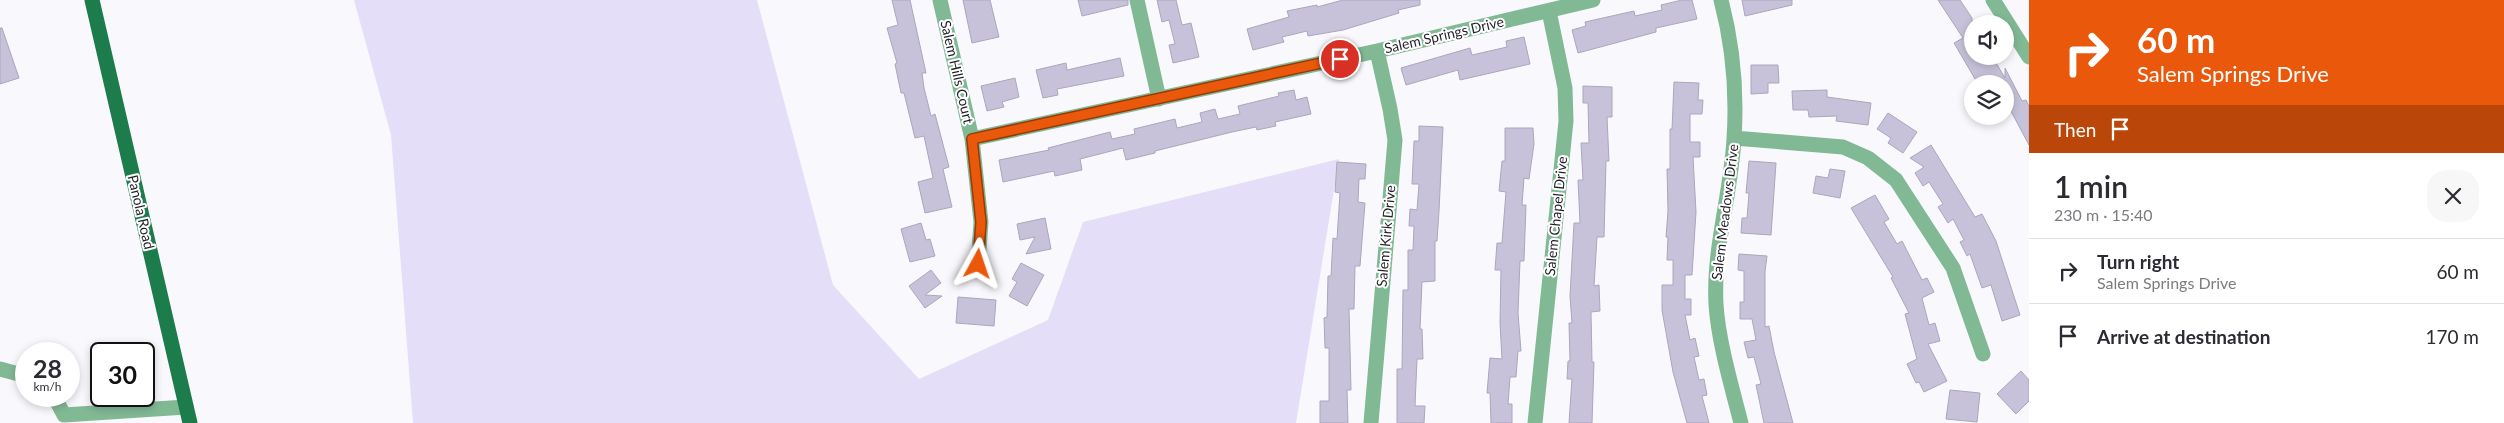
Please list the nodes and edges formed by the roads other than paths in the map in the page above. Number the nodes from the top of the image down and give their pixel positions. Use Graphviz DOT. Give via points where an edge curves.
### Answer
graph roads {
  1 [pos="92,0"];
  2 [pos="940,0"];
  3 [pos="1137,0"];
  4 [pos="1593,0"];
  5 [pos="1722,0"];
  6 [pos="1993,0"];
  7 [pos="1548,10"];
  8 [pos="1377,51"];
  9 [pos="2029,56"];
  10 [pos="1159,99"];
  11 [pos="1734,138"];
  12 [pos="972,139"];
  13 [pos="978,264"];
  14 [pos="1984,354"];
  15 [pos="0,369"];
  16 [pos="15,373"];
  17 [pos="60,407"];
  18 [pos="186,407"];
  19 [pos="190,423"];
  20 [pos="1371,423"];
  21 [pos="1535,423"];
  22 [pos="1741,423"];
  1 -- 18 [label="main road, Panola Road"];
  2 -- 12 [label="street, Salem Hills Court"];
  3 -- 10 [label="street"];
  4 -- 7 [label="street, Salem Springs Drive"];
  5 -- 11 [label="street, Salem Meadows Drive" via="1733,55"];
  6 -- 9 [label="street"];
  7 -- 8 [label="street, Salem Springs Drive"];
  7 -- 21 [label="street, Salem Chapel Drive" via="1565,88 1566,122"];
  8 -- 10 [label="street, Salem Springs Drive"];
  8 -- 20 [label="street, Salem Kirk Drive" via="1395,140"];
  10 -- 12 [label="street, Salem Springs Drive"];
  11 -- 14 [label="street" via="1843,147 1868,158 1896,180 1953,268"];
  11 -- 22 [label="street, Salem Meadows Drive" via="1717,269 1716,306"];
  12 -- 13 [label="street, Salem Hills Court" via="981,222"];
  15 -- 16 [label="street"];
  17 -- 18 [label="street" via="64,415"];
  18 -- 19 [label="main road, Panola Road"];
}
